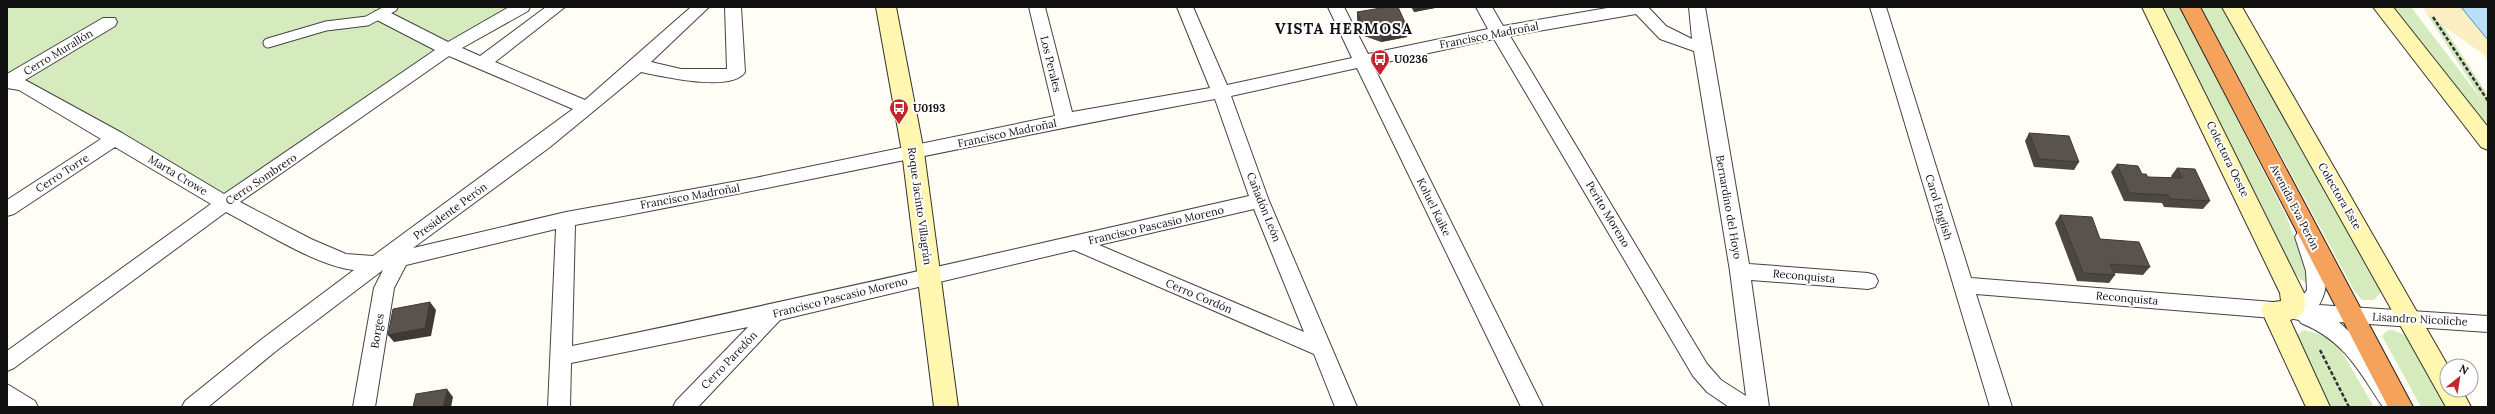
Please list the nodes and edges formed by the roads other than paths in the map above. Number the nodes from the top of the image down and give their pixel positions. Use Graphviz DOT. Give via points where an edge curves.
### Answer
graph roads {
  1 [pos="522,7"];
  2 [pos="557,7"];
  3 [pos="701,7"];
  4 [pos="733,7"];
  5 [pos="886,7"];
  6 [pos="1037,7"];
  7 [pos="1185,7"];
  8 [pos="1336,7"];
  9 [pos="1484,7"];
  10 [pos="1640,7"];
  11 [pos="1697,7"];
  12 [pos="1878,7"];
  13 [pos="2152,7"];
  14 [pos="2190,7"];
  15 [pos="2232,7"];
  16 [pos="2383,7"];
  17 [pos="387,11"];
  18 [pos="109,22"];
  19 [pos="1499,32"];
  20 [pos="268,43"];
  21 [pos="1702,48"];
  22 [pos="448,49"];
  23 [pos="1364,62"];
  24 [pos="481,64"];
  25 [pos="637,64"];
  26 [pos="8,81"];
  27 [pos="1221,92"];
  28 [pos="587,108"];
  29 [pos="1065,120"];
  30 [pos="116,138"];
  31 [pos="2488,142"];
  32 [pos="913,152"];
  33 [pos="2291,198"];
  34 [pos="1260,201"];
  35 [pos="225,203"];
  36 [pos="7,209"];
  37 [pos="566,219"];
  38 [pos="1076,243"];
  39 [pos="399,259"];
  40 [pos="376,264"];
  41 [pos="1740,271"];
  42 [pos="930,275"];
  43 [pos="1868,281"];
  44 [pos="1963,285"];
  45 [pos="2281,310"];
  46 [pos="774,313"];
  47 [pos="2351,315"];
  48 [pos="2410,319"];
  49 [pos="2488,324"];
  50 [pos="1323,349"];
  51 [pos="560,357"];
  52 [pos="7,362"];
  53 [pos="2439,372"];
  54 [pos="7,393"];
  55 [pos="2454,398"];
  56 [pos="26,407"];
  57 [pos="193,407"];
  58 [pos="364,407"];
  59 [pos="558,407"];
  60 [pos="684,407"];
  61 [pos="946,407"];
  62 [pos="1346,407"];
  63 [pos="1532,407"];
  64 [pos="1746,407"];
  65 [pos="1758,407"];
  66 [pos="2001,407"];
  67 [pos="2318,407"];
  68 [pos="2395,407"];
  69 [pos="2401,407"];
  70 [pos="2459,407"];
  1 -- 22 [label="street, Cerro Sombrero"];
  2 -- 24 [label="street"];
  3 -- 25 [label="street, Presidente Perón"];
  4 -- 25 [label="street" via="736,72 730,75 682,75"];
  5 -- 32 [label="street, Roque Jacinto Villagrán"];
  6 -- 29 [label="street, Los Perales"];
  7 -- 27 [label="street, Cañadón León"];
  8 -- 23 [label="street, Koluel Kaike"];
  9 -- 19 [label="street, Perito Moreno"];
  10 -- 19 [label="street, Francisco Madroñal"];
  10 -- 21 [label="street" via="1656,29 1669,37"];
  11 -- 21 [label="street, Bernardino del Hoyo"];
  12 -- 44 [label="street, Carol English"];
  13 -- 45 [label="street, Colectora Oeste" via="2281,268 2295,302 2294,308"];
  14 -- 33 [label="highway, Avenida Eva Perón"];
  15 -- 48 [label="street, Colectora Este"];
  16 -- 31 [label="street"];
  17 -- 20 [label="lane" via="367,21 326,26"];
  17 -- 22 [label="street"];
  18 -- 26 [label="street, Cerro Murallón"];
  19 -- 23 [label="street, Francisco Madroñal"];
  19 -- 64 [label="street, Perito Moreno" via="1700,370 1714,386"];
  21 -- 41 [label="street, Bernardino del Hoyo"];
  22 -- 24 [label="street"];
  22 -- 35 [label="street, Cerro Sombrero"];
  23 -- 27 [label="street, Francisco Madroñal"];
  23 -- 63 [label="street, Koluel Kaike"];
  24 -- 28 [label="street"];
  25 -- 28 [label="street, Presidente Perón"];
  26 -- 30 [label="street, Marta Crowe" via="25,86"];
  27 -- 29 [label="street, Francisco Madroñal"];
  27 -- 34 [label="street, Cañadón León"];
  28 -- 40 [label="street, Presidente Perón"];
  29 -- 32 [label="street, Francisco Madroñal"];
  30 -- 35 [label="street, Marta Crowe"];
  30 -- 36 [label="street, Cerro Torre"];
  32 -- 37 [label="street, Francisco Madroñal"];
  32 -- 42 [label="street, Roque Jacinto Villagrán"];
  33 -- 45 [label="street, Reconquista" via="2309,249 2318,289 2315,299 2309,304"];
  33 -- 47 [label="highway, Avenida Eva Perón"];
  34 -- 38 [label="street, Francisco Pascasio Moreno"];
  34 -- 50 [label="street, Cañadón León"];
  35 -- 40 [label="street, Marta Crowe" via="304,244 344,261"];
  35 -- 52 [label="street, Cerro Sombrero"];
  37 -- 39 [label="street, Francisco Madroñal"];
  37 -- 51 [label="street"];
  38 -- 42 [label="street, Francisco Pascasio Moreno"];
  38 -- 50 [label="street, Cerro Cordón"];
  39 -- 40 [label="street, Francisco Madroñal"];
  39 -- 58 [label="street, Borges" via="384,288"];
  40 -- 57 [label="street, Presidente Perón" via="269,345"];
  41 -- 43 [label="street, Reconquista"];
  41 -- 65 [label="street, Bernardino del Hoyo"];
  42 -- 46 [label="street, Francisco Pascasio Moreno"];
  42 -- 61 [label="street, Roque Jacinto Villagrán"];
  44 -- 45 [label="street, Reconquista"];
  44 -- 66 [label="street, Carol English"];
  45 -- 47 [label="street, Reconquista"];
  45 -- 67 [label="street"];
  45 -- 68 [label="street, Reconquista" via="2331,326 2344,335 2359,352"];
  46 -- 51 [label="street, Francisco Pascasio Moreno"];
  46 -- 60 [label="street, Cerro Paredón"];
  47 -- 48 [label="street, Lisandro Nicoliche"];
  47 -- 69 [label="highway, Avenida Eva Perón"];
  48 -- 49 [label="street, Lisandro Nicoliche"];
  48 -- 53 [label="street, Colectora Este"];
  50 -- 62 [label="street, Cañadón León"];
  51 -- 59 [label="street"];
  54 -- 56 [label="street"];
  55 -- 70 [label="street"];
}
